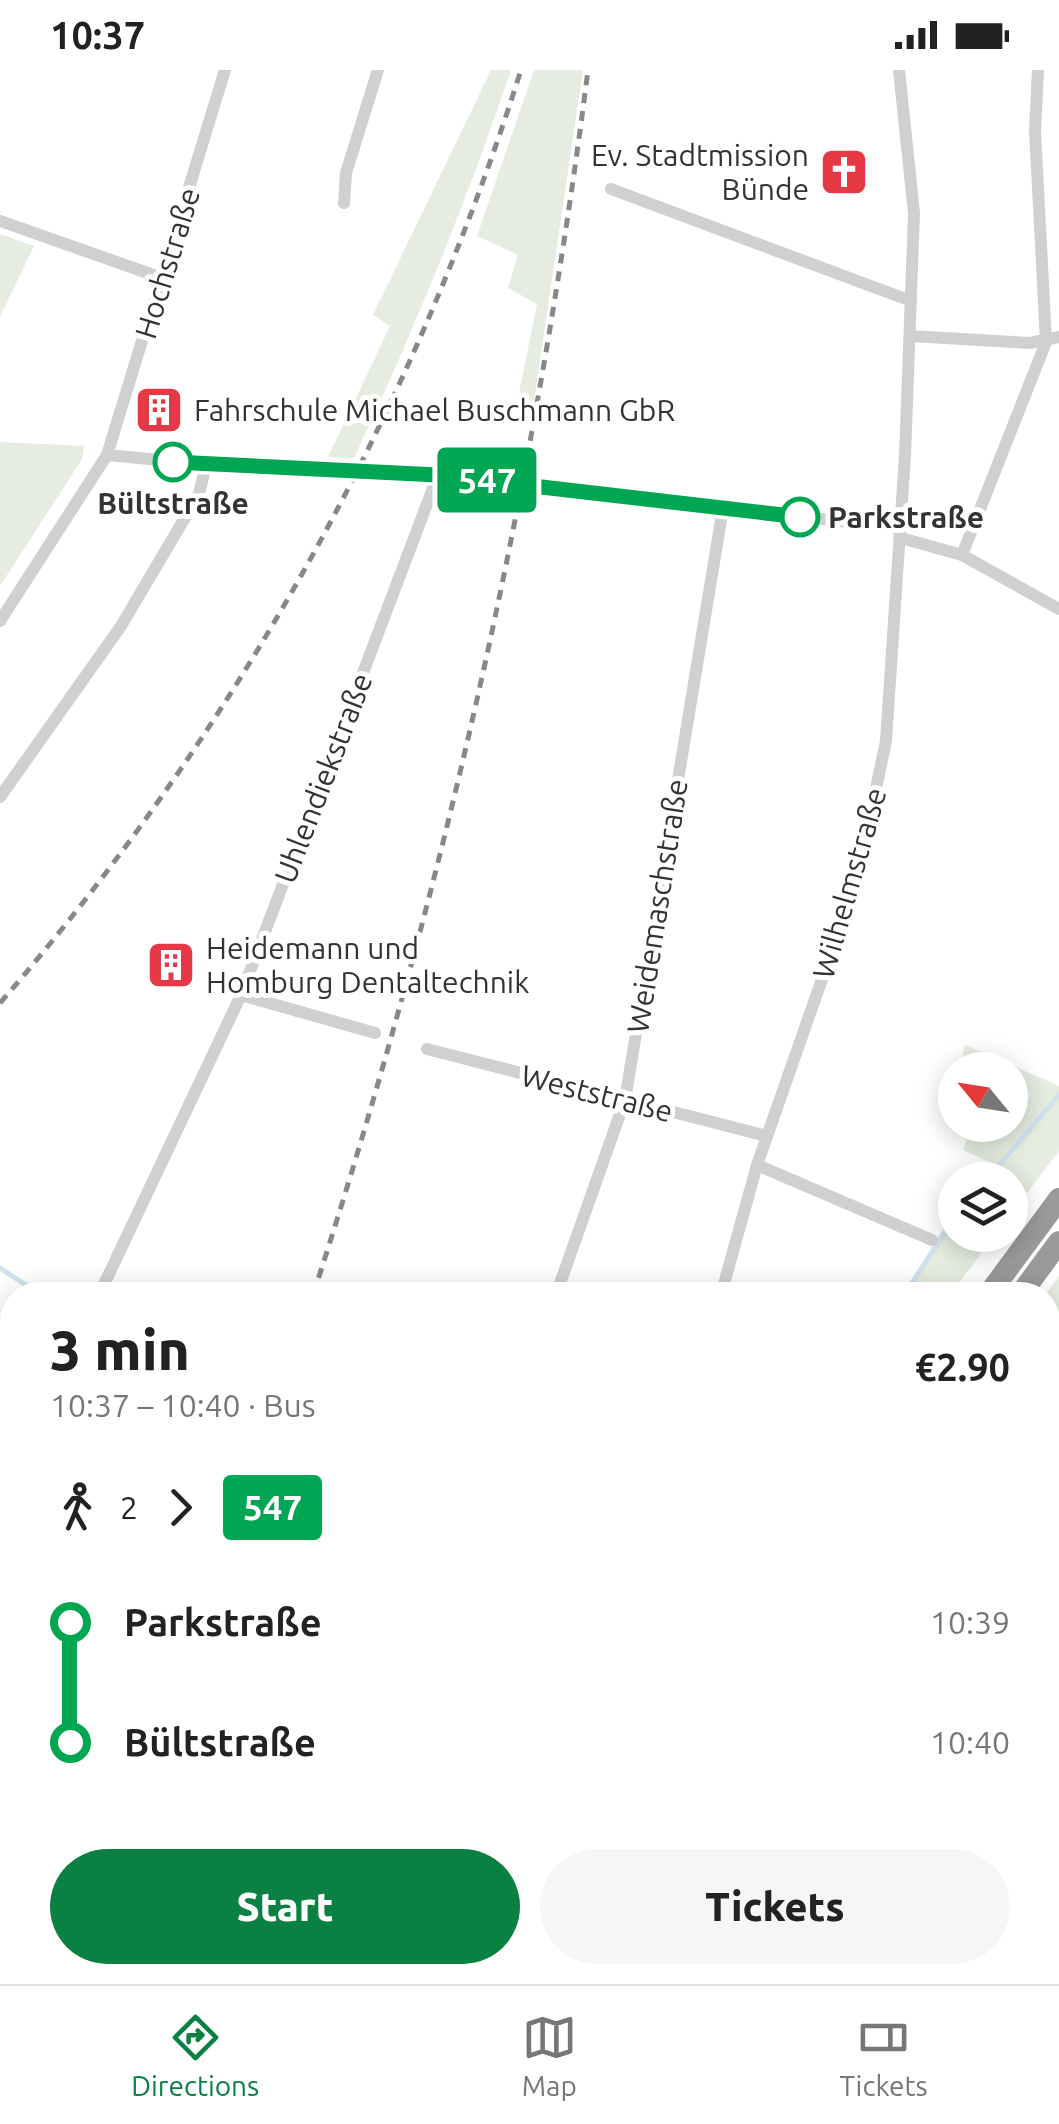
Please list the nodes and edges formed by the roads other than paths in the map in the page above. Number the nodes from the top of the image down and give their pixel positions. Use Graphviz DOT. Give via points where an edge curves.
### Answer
graph roads {
  1 [pos="225,70"];
  2 [pos="378,70"];
  3 [pos="898,70"];
  4 [pos="1038,70"];
  5 [pos="611,190"];
  6 [pos="344,203"];
  7 [pos="0,222"];
  8 [pos="162,278"];
  9 [pos="911,301"];
  10 [pos="910,336"];
  11 [pos="1052,340"];
  12 [pos="107,455"];
  13 [pos="206,465"];
  14 [pos="438,475"];
  15 [pos="723,508"];
  16 [pos="901,533"];
  17 [pos="962,555"];
  18 [pos="1059,609"];
  19 [pos="0,620"];
  20 [pos="0,797"];
  21 [pos="241,994"];
  22 [pos="374,1034"];
  23 [pos="427,1049"];
  24 [pos="625,1100"];
  25 [pos="767,1136"];
  26 [pos="758,1165"];
  27 [pos="1059,1199"];
  28 [pos="932,1240"];
  29 [pos="1059,1242"];
  30 [pos="105,1282"];
  31 [pos="561,1282"];
  32 [pos="725,1282"];
  33 [pos="998,1282"];
  34 [pos="1030,1282"];
  1 -- 8 [label="street, Hochstraße"];
  2 -- 6 [label="street" via="346,173"];
  3 -- 9 [label="street, Wilhelmstraße" via="914,213"];
  4 -- 11 [label="street" via="1036,130"];
  5 -- 9 [label="street"];
  7 -- 8 [label="street"];
  8 -- 12 [label="street, Hochstraße"];
  9 -- 10 [label="street, Wilhelmstraße"];
  10 -- 11 [label="street"];
  10 -- 16 [label="street, Wilhelmstraße"];
  11 -- 17 [label="street"];
  12 -- 13 [label="street"];
  12 -- 19 [label="street"];
  13 -- 14 [label="street"];
  13 -- 20 [label="street" via="199,494 121,626"];
  14 -- 15 [label="street"];
  14 -- 21 [label="street, Uhlendiekstraße"];
  15 -- 16 [label="street"];
  15 -- 24 [label="street, Weidemaschstraße"];
  16 -- 17 [label="street"];
  16 -- 25 [label="street, Wilhelmstraße" via="875,808"];
  17 -- 18 [label="street"];
  21 -- 22 [label="street"];
  21 -- 30 [label="street, Uhlendiekstraße"];
  23 -- 24 [label="street, Weststraße"];
  24 -- 25 [label="street, Weststraße"];
  24 -- 31 [label="street, Weidemaschstraße"];
  25 -- 26 [label="street, Wilhelmstraße"];
  26 -- 28 [label="street"];
  26 -- 32 [label="street, Wilhelmstraße"];
  27 -- 33 [label="highway"];
  29 -- 34 [label="highway"];
}
